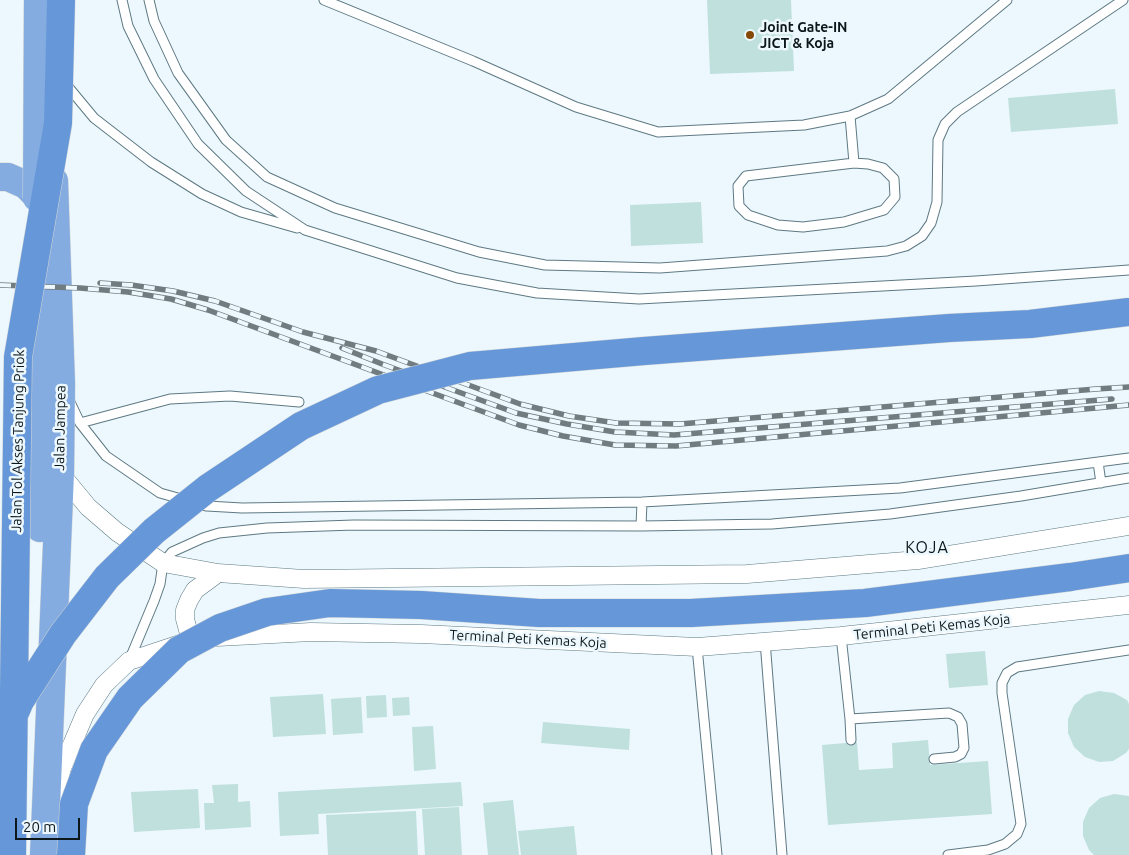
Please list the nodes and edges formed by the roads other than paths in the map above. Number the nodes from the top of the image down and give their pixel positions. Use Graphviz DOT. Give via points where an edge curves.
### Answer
graph roads {
  1 [pos="38,0"];
  2 [pos="49,0"];
  3 [pos="62,0"];
  4 [pos="122,0"];
  5 [pos="148,0"];
  6 [pos="324,0"];
  7 [pos="1007,0"];
  8 [pos="1123,0"];
  9 [pos="49,63"];
  10 [pos="850,116"];
  11 [pos="854,163"];
  12 [pos="0,177"];
  13 [pos="56,230"];
  14 [pos="305,230"];
  15 [pos="1129,270"];
  16 [pos="1129,312"];
  17 [pos="61,384"];
  18 [pos="299,402"];
  19 [pos="80,422"];
  20 [pos="1129,458"];
  21 [pos="1098,462"];
  22 [pos="60,473"];
  23 [pos="1129,478"];
  24 [pos="1101,483"];
  25 [pos="642,502"];
  26 [pos="641,526"];
  27 [pos="1129,526"];
  28 [pos="162,563"];
  29 [pos="1129,568"];
  30 [pos="218,573"];
  31 [pos="1129,605"];
  32 [pos="841,636"];
  33 [pos="191,641"];
  34 [pos="765,641"];
  35 [pos="697,646"];
  36 [pos="1129,650"];
  37 [pos="129,662"];
  38 [pos="850,719"];
  39 [pos="851,740"];
  40 [pos="0,747"];
  41 [pos="934,759"];
  42 [pos="42,849"];
  43 [pos="12,855"];
  44 [pos="71,855"];
  45 [pos="717,855"];
  46 [pos="782,855"];
  47 [pos="948,855"];
  1 -- 42 [label="highway, Jalan Jampea, bridge" via="36,300 40,508 37,662"];
  2 -- 9 [label="highway, Jalan Jampea"];
  3 -- 43 [label="highway, Jalan Tol Akses Tanjung Priok, bridge" via="58,124 18,357"];
  4 -- 14 [label="lane" via="128,26 154,79 198,144 246,191"];
  5 -- 8 [label="lane" via="178,73 226,140 267,177 335,208 479,252 545,265 660,268 887,251 906,246 922,236 931,223 937,202 938,140 945,124 957,112"];
  6 -- 10 [label="lane" via="576,107 658,132 804,125"];
  7 -- 10 [label="lane" via="888,99"];
  9 -- 13 [label="highway, Jalan Jampea"];
  9 -- 14 [label="lane" via="94,118 150,162 202,194 241,212"];
  10 -- 11 [label="lane"];
  11 -- 11 [label="lane" via="746,176 738,186 740,206 748,215 778,224 802,226 844,222 884,210 895,197 894,179 883,168"];
  12 -- 13 [label="highway" via="26,185 35,193 45,204"];
  13 -- 17 [label="highway, Jalan Jampea"];
  14 -- 15 [label="lane" via="457,278 537,293 639,299"];
  16 -- 40 [label="highway, bridge" via="1030,324 470,366 378,390 301,426 208,488 154,531 108,577 63,634 20,700"];
  17 -- 19 [label="lane"];
  17 -- 22 [label="highway, Jalan Jampea"];
  18 -- 19 [label="lane" via="230,396 170,399"];
  19 -- 25 [label="lane" via="106,456 144,484 160,493 207,506"];
  20 -- 21 [label="lane"];
  21 -- 24 [label="lane"];
  21 -- 25 [label="lane" via="900,488"];
  22 -- 28 [label="street" via="88,507"];
  22 -- 42 [label="highway, Jalan Jampea"];
  23 -- 24 [label="lane"];
  24 -- 26 [label="lane" via="890,514 772,524"];
  25 -- 26 [label="lane"];
  26 -- 28 [label="lane" via="354,525 267,528 202,538 172,552"];
  27 -- 30 [label="street" via="918,560 747,574 304,579"];
  28 -- 30 [label="street"];
  28 -- 37 [label="lane" via="160,584"];
  29 -- 44 [label="highway, bridge" via="865,604 691,613 539,613 330,603 267,612 220,628 179,650 130,698 94,750 74,804"];
  30 -- 33 [label="street" via="195,590 185,610"];
  31 -- 32 [label="street, Terminal Peti Kemas Koja"];
  32 -- 34 [label="street, Terminal Peti Kemas Koja"];
  32 -- 38 [label="lane"];
  33 -- 35 [label="street, Terminal Peti Kemas Koja" via="311,632"];
  33 -- 37 [label="street, Terminal Peti Kemas Koja"];
  34 -- 35 [label="street, Terminal Peti Kemas Koja"];
  34 -- 46 [label="lane"];
  35 -- 45 [label="lane"];
  36 -- 47 [label="lane" via="1017,667 1007,673 1002,693 1021,824 1018,834 1005,844 988,850"];
  37 -- 42 [label="street, Terminal Peti Kemas Koja" via="104,685 85,714 62,768"];
  38 -- 39 [label="lane"];
  38 -- 41 [label="lane" via="949,713 958,717 962,724 964,748 961,754"];
}
